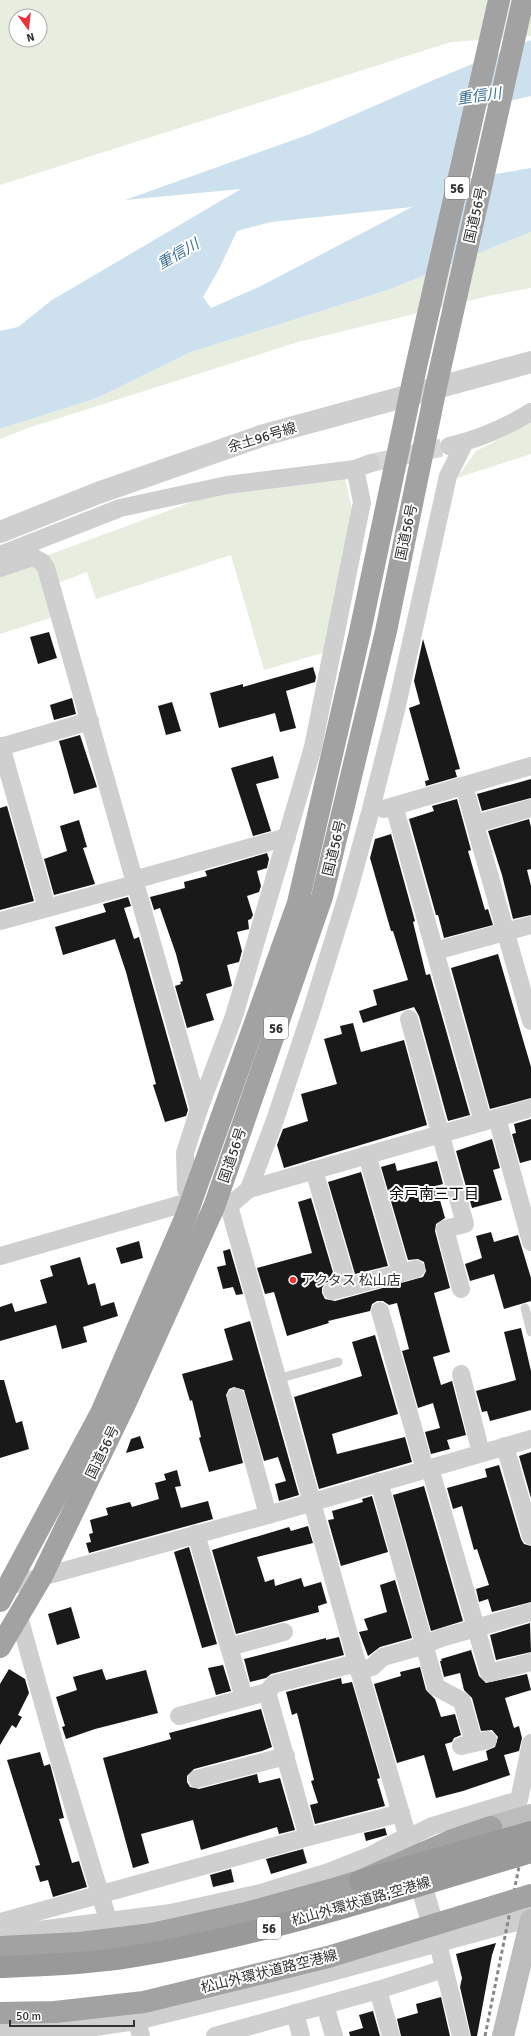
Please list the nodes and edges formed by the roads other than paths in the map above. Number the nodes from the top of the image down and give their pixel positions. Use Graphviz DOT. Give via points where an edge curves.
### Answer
graph roads {
  1 [pos="499,0"];
  2 [pos="523,0"];
  3 [pos="531,362"];
  4 [pos="438,378"];
  5 [pos="412,385"];
  6 [pos="531,412"];
  7 [pos="0,532"];
  8 [pos="0,554"];
  9 [pos="0,568"];
  10 [pos="90,721"];
  11 [pos="1,746"];
  12 [pos="531,766"];
  13 [pos="464,786"];
  14 [pos="394,806"];
  15 [pos="531,808"];
  16 [pos="370,813"];
  17 [pos="474,824"];
  18 [pos="287,837"];
  19 [pos="134,882"];
  20 [pos="47,908"];
  21 [pos="0,921"];
  22 [pos="531,924"];
  23 [pos="505,932"];
  24 [pos="435,951"];
  25 [pos="408,1018"];
  26 [pos="531,1021"];
  27 [pos="531,1108"];
  28 [pos="199,1109"];
  29 [pos="490,1120"];
  30 [pos="440,1134"];
  31 [pos="367,1155"];
  32 [pos="314,1170"];
  33 [pos="250,1188"];
  34 [pos="192,1201"];
  35 [pos="222,1207"];
  36 [pos="531,1242"];
  37 [pos="0,1256"];
  38 [pos="461,1289"];
  39 [pos="525,1308"];
  40 [pos="380,1311"];
  41 [pos="531,1332"];
  42 [pos="338,1362"];
  43 [pos="461,1374"];
  44 [pos="277,1379"];
  45 [pos="236,1397"];
  46 [pos="531,1439"];
  47 [pos="505,1446"];
  48 [pos="481,1453"];
  49 [pos="427,1469"];
  50 [pos="378,1482"];
  51 [pos="312,1501"];
  52 [pos="268,1515"];
  53 [pos="196,1534"];
  54 [pos="531,1536"];
  55 [pos="42,1576"];
  56 [pos="3,1592"];
  57 [pos="531,1612"];
  58 [pos="19,1617"];
  59 [pos="476,1628"];
  60 [pos="284,1632"];
  61 [pos="424,1645"];
  62 [pos="0,1647"];
  63 [pos="229,1647"];
  64 [pos="531,1662"];
  65 [pos="358,1667"];
  66 [pos="267,1692"];
  67 [pos="244,1698"];
  68 [pos="179,1716"];
  69 [pos="474,1743"];
  70 [pos="531,1743"];
  71 [pos="286,1756"];
  72 [pos="197,1780"];
  73 [pos="401,1813"];
  74 [pos="531,1815"];
  75 [pos="491,1827"];
  76 [pos="531,1832"];
  77 [pos="308,1837"];
  78 [pos="408,1838"];
  79 [pos="531,1852"];
  80 [pos="360,1881"];
  81 [pos="100,1894"];
  82 [pos="531,1895"];
  83 [pos="531,1916"];
  84 [pos="531,1920"];
  85 [pos="109,1923"];
  86 [pos="3,1940"];
  87 [pos="437,1940"];
  88 [pos="0,1967"];
  89 [pos="444,1969"];
  90 [pos="378,1990"];
  91 [pos="325,2005"];
  92 [pos="0,2013"];
  93 [pos="295,2013"];
  94 [pos="139,2028"];
  95 [pos="0,2031"];
  96 [pos="56,2034"];
  97 [pos="221,2035"];
  98 [pos="301,2036"];
  99 [pos="334,2036"];
  100 [pos="391,2036"];
  101 [pos="461,2036"];
  102 [pos="503,2036"];
  1 -- 5 [label="highway, 国道56号 / 56"];
  2 -- 4 [label="highway, 国道56号 / 56"];
  3 -- 4 [label="street, 余土96号線"];
  4 -- 5 [label="street, 余土96号線"];
  4 -- 35 [label="highway, 国道56号 / 56" via="386,631 322,897"];
  5 -- 7 [label="street, 余土96号線" via="98,493"];
  5 -- 34 [label="highway, 国道56号 / 56" via="360,632 298,903"];
  6 -- 16 [label="street" via="506,427 457,444"];
  8 -- 18 [label="street" via="127,506 227,485 363,466 362,502 313,747"];
  9 -- 10 [label="street" via="32,558 42,562 46,568"];
  10 -- 11 [label="street"];
  10 -- 19 [label="street"];
  11 -- 20 [label="street"];
  12 -- 13 [label="street"];
  13 -- 14 [label="street"];
  13 -- 17 [label="street"];
  14 -- 16 [label="street"];
  14 -- 24 [label="street"];
  15 -- 17 [label="street"];
  16 -- 33 [label="street" via="312,1009"];
  17 -- 23 [label="street"];
  18 -- 19 [label="street"];
  18 -- 28 [label="street" via="234,1016"];
  19 -- 20 [label="street"];
  19 -- 28 [label="street"];
  20 -- 21 [label="street"];
  22 -- 23 [label="street"];
  23 -- 24 [label="street"];
  23 -- 26 [label="street"];
  24 -- 29 [label="street"];
  25 -- 30 [label="street"];
  27 -- 29 [label="street"];
  28 -- 34 [label="street" via="185,1153 186,1189"];
  29 -- 30 [label="street"];
  29 -- 36 [label="street"];
  30 -- 31 [label="street"];
  30 -- 38 [label="street" via="465,1224 445,1230"];
  31 -- 32 [label="street"];
  31 -- 32 [label="street" via="408,1271 340,1289"];
  32 -- 33 [label="street"];
  33 -- 35 [label="street"];
  34 -- 37 [label="street"];
  34 -- 56 [label="highway, 国道56号 / 56" via="101,1413"];
  35 -- 44 [label="street"];
  35 -- 55 [label="highway, 国道56号 / 56"];
  39 -- 41 [label="lane"];
  40 -- 49 [label="street"];
  42 -- 44 [label="lane"];
  43 -- 48 [label="street"];
  44 -- 51 [label="street"];
  45 -- 52 [label="street"];
  46 -- 47 [label="street"];
  47 -- 48 [label="street"];
  47 -- 54 [label="street"];
  48 -- 49 [label="street"];
  49 -- 50 [label="street"];
  49 -- 59 [label="street"];
  50 -- 51 [label="street"];
  50 -- 61 [label="street"];
  51 -- 52 [label="street"];
  51 -- 65 [label="street"];
  52 -- 53 [label="street"];
  53 -- 55 [label="street"];
  53 -- 63 [label="street"];
  55 -- 56 [label="street"];
  55 -- 58 [label="highway, 国道56号 / 56"];
  57 -- 59 [label="street"];
  58 -- 62 [label="highway, 国道56号 / 56"];
  58 -- 81 [label="street"];
  59 -- 61 [label="street"];
  59 -- 64 [label="street" via="489,1673"];
  60 -- 63 [label="street"];
  61 -- 65 [label="street" via="383,1658 372,1667"];
  61 -- 69 [label="street" via="436,1688 462,1701"];
  63 -- 67 [label="street"];
  65 -- 66 [label="street" via="274,1684"];
  65 -- 73 [label="street"];
  66 -- 67 [label="street"];
  66 -- 71 [label="street"];
  67 -- 68 [label="street"];
  70 -- 78 [label="street" via="519,1800 432,1826"];
  71 -- 72 [label="street"];
  71 -- 77 [label="street"];
  73 -- 77 [label="street"];
  73 -- 78 [label="street"];
  74 -- 75 [label="main road, bridge"];
  75 -- 80 [label="highway, 56, bridge" via="450,1841"];
  76 -- 80 [label="highway, 56, bridge"];
  77 -- 81 [label="street"];
  78 -- 85 [label="street" via="372,1857 329,1874 261,1895 171,1915"];
  78 -- 87 [label="street"];
  79 -- 88 [label="highway, 松山外環状道路;空港線 / 56, bridge" via="278,1925 202,1944 128,1958"];
  80 -- 86 [label="highway, 56, bridge" via="246,1913 152,1934 80,1943"];
  81 -- 85 [label="street"];
  81 -- 86 [label="street" via="4,1921"];
  82 -- 92 [label="highway, 松山外環状道路空港線, bridge" via="328,1957 144,2002 55,2012"];
  83 -- 87 [label="street"];
  84 -- 102 [label="main road"];
  85 -- 86 [label="street"];
  87 -- 89 [label="street"];
  87 -- 94 [label="street"];
  89 -- 90 [label="street"];
  89 -- 101 [label="street"];
  90 -- 91 [label="street"];
  90 -- 100 [label="street"];
  91 -- 93 [label="street"];
  91 -- 99 [label="street"];
  93 -- 97 [label="street"];
  93 -- 98 [label="street"];
  94 -- 96 [label="street"];
  95 -- 96 [label="street"];
}
